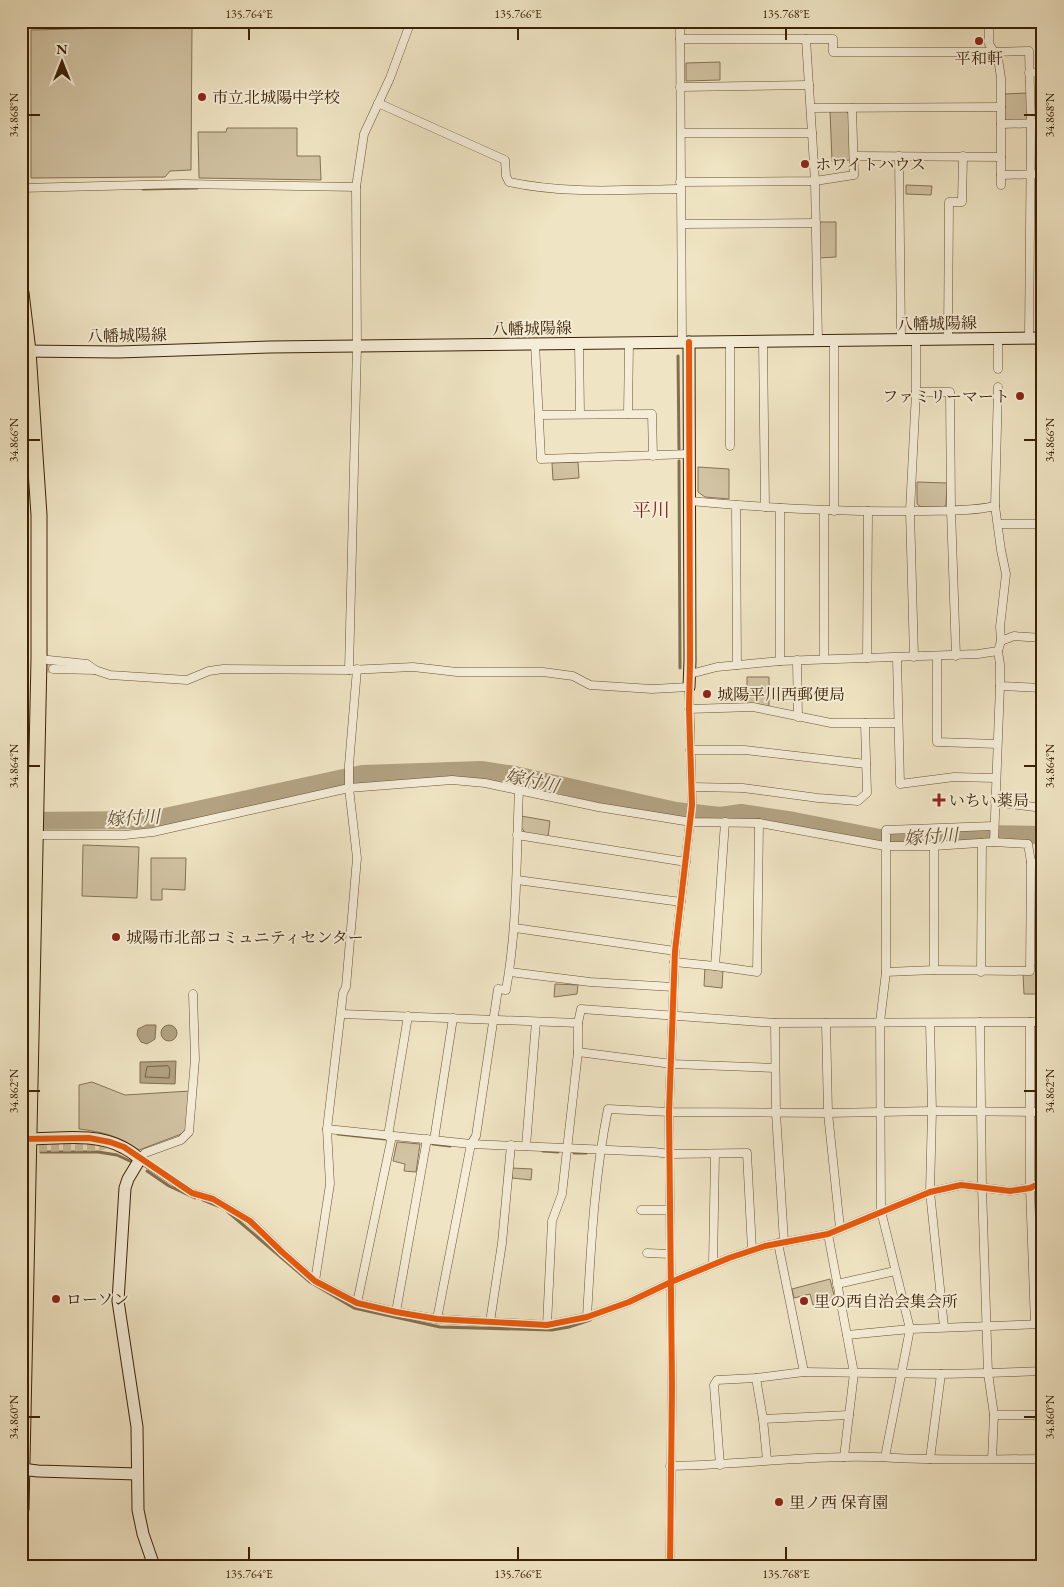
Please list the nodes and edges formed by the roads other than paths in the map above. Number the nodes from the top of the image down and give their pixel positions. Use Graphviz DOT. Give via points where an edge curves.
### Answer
graph roads {
  1 [pos="411,21"];
  2 [pos="680,21"];
  3 [pos="989,21"];
  4 [pos="680,39"];
  5 [pos="806,39"];
  6 [pos="994,52"];
  7 [pos="1043,72"];
  8 [pos="1029,73"];
  9 [pos="809,85"];
  10 [pos="680,87"];
  11 [pos="378,103"];
  12 [pos="1001,107"];
  13 [pos="811,108"];
  14 [pos="852,108"];
  15 [pos="1031,123"];
  16 [pos="1043,123"];
  17 [pos="1001,124"];
  18 [pos="812,132"];
  19 [pos="681,133"];
  20 [pos="854,156"];
  21 [pos="899,156"];
  22 [pos="963,156"];
  23 [pos="1001,157"];
  24 [pos="1043,174"];
  25 [pos="1001,175"];
  26 [pos="1031,175"];
  27 [pos="815,181"];
  28 [pos="679,185"];
  29 [pos="1001,185"];
  30 [pos="356,187"];
  31 [pos="21,188"];
  32 [pos="816,223"];
  33 [pos="682,224"];
  34 [pos="21,293"];
  35 [pos="998,338"];
  36 [pos="1029,338"];
  37 [pos="1043,338"];
  38 [pos="902,339"];
  39 [pos="916,339"];
  40 [pos="948,339"];
  41 [pos="818,340"];
  42 [pos="834,340"];
  43 [pos="730,341"];
  44 [pos="763,341"];
  45 [pos="685,342"];
  46 [pos="579,343"];
  47 [pos="629,343"];
  48 [pos="535,344"];
  49 [pos="357,346"];
  50 [pos="24,351"];
  51 [pos="998,369"];
  52 [pos="998,387"];
  53 [pos="916,392"];
  54 [pos="580,414"];
  55 [pos="628,414"];
  56 [pos="538,415"];
  57 [pos="730,446"];
  58 [pos="689,454"];
  59 [pos="653,456"];
  60 [pos="690,501"];
  61 [pos="736,505"];
  62 [pos="995,506"];
  63 [pos="765,507"];
  64 [pos="780,508"];
  65 [pos="951,510"];
  66 [pos="824,511"];
  67 [pos="834,511"];
  68 [pos="868,511"];
  69 [pos="910,511"];
  70 [pos="998,524"];
  71 [pos="1043,524"];
  72 [pos="1043,638"];
  73 [pos="1001,641"];
  74 [pos="998,651"];
  75 [pos="956,656"];
  76 [pos="914,657"];
  77 [pos="937,657"];
  78 [pos="867,658"];
  79 [pos="897,658"];
  80 [pos="39,659"];
  81 [pos="824,659"];
  82 [pos="797,660"];
  83 [pos="780,661"];
  84 [pos="737,665"];
  85 [pos="53,669"];
  86 [pos="353,669"];
  87 [pos="95,670"];
  88 [pos="690,674"];
  89 [pos="1000,686"];
  90 [pos="689,687"];
  91 [pos="1043,688"];
  92 [pos="689,709"];
  93 [pos="798,717"];
  94 [pos="865,723"];
  95 [pos="898,723"];
  96 [pos="997,744"];
  97 [pos="690,750"];
  98 [pos="866,764"];
  99 [pos="995,778"];
  100 [pos="692,787"];
  101 [pos="349,788"];
  102 [pos="519,790"];
  103 [pos="994,802"];
  104 [pos="1043,808"];
  105 [pos="691,820"];
  106 [pos="725,822"];
  107 [pos="759,823"];
  108 [pos="994,826"];
  109 [pos="36,832"];
  110 [pos="517,835"];
  111 [pos="994,842"];
  112 [pos="982,843"];
  113 [pos="885,846"];
  114 [pos="934,846"];
  115 [pos="686,862"];
  116 [pos="1031,862"];
  117 [pos="1043,863"];
  118 [pos="518,880"];
  119 [pos="681,902"];
  120 [pos="515,928"];
  121 [pos="675,951"];
  122 [pos="674,962"];
  123 [pos="715,966"];
  124 [pos="934,970"];
  125 [pos="510,972"];
  126 [pos="886,972"];
  127 [pos="981,972"];
  128 [pos="673,987"];
  129 [pos="193,994"];
  130 [pos="342,1014"];
  131 [pos="408,1016"];
  132 [pos="674,1016"];
  133 [pos="453,1018"];
  134 [pos="494,1021"];
  135 [pos="536,1022"];
  136 [pos="880,1022"];
  137 [pos="980,1022"];
  138 [pos="1030,1022"];
  139 [pos="1043,1022"];
  140 [pos="775,1023"];
  141 [pos="826,1023"];
  142 [pos="930,1023"];
  143 [pos="578,1024"];
  144 [pos="578,1052"];
  145 [pos="672,1064"];
  146 [pos="775,1068"];
  147 [pos="932,1111"];
  148 [pos="981,1111"];
  149 [pos="669,1112"];
  150 [pos="880,1112"];
  151 [pos="1031,1112"];
  152 [pos="1043,1112"];
  153 [pos="776,1113"];
  154 [pos="828,1113"];
  155 [pos="327,1129"];
  156 [pos="390,1136"];
  157 [pos="25,1139"];
  158 [pos="430,1140"];
  159 [pos="472,1144"];
  160 [pos="511,1146"];
  161 [pos="526,1146"];
  162 [pos="566,1147"];
  163 [pos="600,1149"];
  164 [pos="670,1154"];
  165 [pos="715,1154"];
  166 [pos="140,1159"];
  167 [pos="1043,1182"];
  168 [pos="982,1187"];
  169 [pos="1030,1188"];
  170 [pos="930,1192"];
  171 [pos="641,1210"];
  172 [pos="670,1210"];
  173 [pos="881,1211"];
  174 [pos="840,1228"];
  175 [pos="828,1234"];
  176 [pos="781,1243"];
  177 [pos="752,1250"];
  178 [pos="647,1253"];
  179 [pos="670,1254"];
  180 [pos="713,1264"];
  181 [pos="895,1271"];
  182 [pos="315,1281"];
  183 [pos="671,1282"];
  184 [pos="837,1284"];
  185 [pos="357,1303"];
  186 [pos="396,1312"];
  187 [pos="587,1317"];
  188 [pos="437,1319"];
  189 [pos="490,1322"];
  190 [pos="1039,1324"];
  191 [pos="547,1325"];
  192 [pos="944,1327"];
  193 [pos="987,1327"];
  194 [pos="910,1329"];
  195 [pos="847,1335"];
  196 [pos="1043,1371"];
  197 [pos="804,1372"];
  198 [pos="854,1373"];
  199 [pos="988,1373"];
  200 [pos="902,1374"];
  201 [pos="941,1374"];
  202 [pos="756,1378"];
  203 [pos="849,1415"];
  204 [pos="994,1415"];
  205 [pos="1043,1415"];
  206 [pos="763,1419"];
  207 [pos="844,1457"];
  208 [pos="886,1457"];
  209 [pos="930,1459"];
  210 [pos="992,1459"];
  211 [pos="1043,1459"];
  212 [pos="767,1460"];
  213 [pos="720,1465"];
  214 [pos="670,1466"];
  215 [pos="22,1470"];
  216 [pos="138,1474"];
  217 [pos="21,1509"];
  218 [pos="154,1566"];
  219 [pos="670,1566"];
  1 -- 11 [label="street"];
  2 -- 4 [label="street"];
  3 -- 6 [label="street" via="989,44"];
  4 -- 5 [label="street"];
  4 -- 10 [label="street"];
  5 -- 6 [label="street" via="833,39 834,52"];
  5 -- 9 [label="street"];
  6 -- 8 [label="street" via="1029,51"];
  6 -- 12 [label="street" via="1001,78"];
  7 -- 8 [label="street"];
  8 -- 15 [label="street"];
  9 -- 10 [label="street"];
  9 -- 13 [label="street"];
  10 -- 19 [label="street"];
  11 -- 28 [label="street" via="505,160 509,182 532,187 610,191"];
  11 -- 30 [label="street" via="364,134"];
  12 -- 14 [label="street"];
  12 -- 17 [label="street"];
  13 -- 14 [label="street"];
  13 -- 18 [label="street"];
  14 -- 20 [label="street"];
  15 -- 16 [label="street"];
  15 -- 17 [label="street"];
  15 -- 26 [label="street"];
  17 -- 23 [label="street"];
  18 -- 19 [label="street"];
  18 -- 27 [label="street"];
  19 -- 28 [label="street"];
  20 -- 21 [label="street"];
  20 -- 27 [label="street" via="854,175"];
  21 -- 22 [label="street"];
  21 -- 38 [label="street"];
  22 -- 23 [label="street"];
  22 -- 40 [label="street" via="962,202 949,202"];
  23 -- 25 [label="street"];
  24 -- 26 [label="street"];
  25 -- 26 [label="street"];
  25 -- 29 [label="street"];
  26 -- 36 [label="street"];
  27 -- 28 [label="street"];
  27 -- 32 [label="street"];
  28 -- 33 [label="street"];
  30 -- 31 [label="street" via="183,184"];
  30 -- 49 [label="street"];
  32 -- 33 [label="street"];
  32 -- 41 [label="street"];
  33 -- 45 [label="street"];
  34 -- 50 [label="highway"];
  35 -- 36 [label="main road, 八幡城陽線"];
  35 -- 40 [label="main road, 八幡城陽線"];
  35 -- 51 [label="street"];
  36 -- 37 [label="main road, 八幡城陽線"];
  38 -- 39 [label="main road, 八幡城陽線"];
  38 -- 42 [label="main road, 八幡城陽線"];
  39 -- 40 [label="main road, 八幡城陽線"];
  39 -- 53 [label="street"];
  41 -- 42 [label="main road, 八幡城陽線"];
  41 -- 44 [label="main road, 八幡城陽線"];
  42 -- 67 [label="street"];
  43 -- 44 [label="main road, 八幡城陽線"];
  43 -- 45 [label="main road, 八幡城陽線"];
  43 -- 57 [label="street"];
  44 -- 63 [label="street"];
  45 -- 47 [label="main road, 八幡城陽線"];
  45 -- 58 [label="main road"];
  46 -- 47 [label="main road, 八幡城陽線"];
  46 -- 48 [label="main road, 八幡城陽線"];
  46 -- 54 [label="street"];
  47 -- 55 [label="street"];
  48 -- 49 [label="main road, 八幡城陽線"];
  48 -- 56 [label="street"];
  49 -- 50 [label="main road, 八幡城陽線"];
  49 -- 86 [label="street"];
  50 -- 80 [label="highway" via="39,515"];
  52 -- 62 [label="street"];
  53 -- 65 [label="street" via="950,392"];
  53 -- 69 [label="street"];
  54 -- 55 [label="street"];
  54 -- 56 [label="street"];
  55 -- 59 [label="street" via="652,414"];
  56 -- 59 [label="street" via="541,460"];
  58 -- 59 [label="street"];
  58 -- 60 [label="main road"];
  60 -- 61 [label="street"];
  60 -- 88 [label="main road"];
  61 -- 63 [label="street"];
  61 -- 84 [label="street"];
  62 -- 65 [label="street"];
  62 -- 70 [label="street"];
  63 -- 64 [label="street"];
  64 -- 66 [label="street"];
  64 -- 83 [label="street"];
  65 -- 69 [label="street"];
  65 -- 75 [label="street"];
  66 -- 67 [label="street"];
  66 -- 81 [label="street"];
  67 -- 68 [label="street"];
  68 -- 69 [label="street"];
  68 -- 78 [label="street"];
  69 -- 76 [label="street"];
  70 -- 71 [label="street"];
  70 -- 73 [label="street" via="1006,574"];
  72 -- 73 [label="street" via="1014,636"];
  73 -- 74 [label="street"];
  74 -- 75 [label="street"];
  74 -- 89 [label="street"];
  75 -- 77 [label="street"];
  76 -- 77 [label="street"];
  76 -- 79 [label="street"];
  77 -- 96 [label="street" via="937,742"];
  78 -- 79 [label="street"];
  78 -- 81 [label="street"];
  79 -- 95 [label="street"];
  80 -- 87 [label="street" via="88,664"];
  80 -- 109 [label="highway"];
  81 -- 82 [label="street"];
  82 -- 83 [label="street"];
  82 -- 93 [label="street"];
  83 -- 84 [label="street"];
  84 -- 88 [label="street"];
  85 -- 87 [label="street"];
  86 -- 87 [label="street" via="223,669 187,680 110,675"];
  86 -- 90 [label="street" via="413,667 457,672 543,672 573,676 590,686"];
  86 -- 101 [label="street"];
  88 -- 90 [label="main road"];
  89 -- 91 [label="street"];
  89 -- 96 [label="street"];
  90 -- 92 [label="street"];
  92 -- 93 [label="street" via="753,707"];
  92 -- 97 [label="street"];
  93 -- 94 [label="street" via="831,723"];
  94 -- 95 [label="street"];
  94 -- 98 [label="street"];
  95 -- 99 [label="street" via="900,784 954,777"];
  96 -- 99 [label="street"];
  97 -- 98 [label="street" via="745,750"];
  97 -- 100 [label="street"];
  98 -- 100 [label="street" via="867,793 858,800 743,788"];
  99 -- 103 [label="street"];
  100 -- 105 [label="street"];
  101 -- 102 [label="street" via="452,780"];
  101 -- 109 [label="street" via="153,832 125,835"];
  101 -- 130 [label="street" via="358,858"];
  102 -- 105 [label="street" via="598,807"];
  102 -- 110 [label="street"];
  103 -- 104 [label="street"];
  103 -- 108 [label="street"];
  105 -- 106 [label="street"];
  105 -- 115 [label="street"];
  106 -- 107 [label="street"];
  106 -- 123 [label="street"];
  107 -- 113 [label="street"];
  107 -- 123 [label="street" via="757,972"];
  108 -- 111 [label="street"];
  108 -- 113 [label="street" via="886,830"];
  109 -- 157 [label="highway"];
  110 -- 115 [label="street"];
  110 -- 118 [label="street"];
  111 -- 112 [label="street"];
  111 -- 116 [label="street" via="1028,844"];
  112 -- 114 [label="street"];
  112 -- 127 [label="street"];
  113 -- 114 [label="street"];
  113 -- 126 [label="street"];
  114 -- 124 [label="street"];
  115 -- 119 [label="street"];
  116 -- 117 [label="street"];
  116 -- 127 [label="street" via="1030,971"];
  118 -- 119 [label="street"];
  118 -- 120 [label="street"];
  119 -- 121 [label="street"];
  120 -- 121 [label="street"];
  120 -- 125 [label="street"];
  121 -- 122 [label="street"];
  122 -- 123 [label="street"];
  122 -- 128 [label="street"];
  124 -- 126 [label="street"];
  124 -- 127 [label="street"];
  125 -- 128 [label="street" via="590,982"];
  125 -- 134 [label="street" via="506,990 498,989"];
  126 -- 136 [label="street"];
  128 -- 132 [label="street"];
  129 -- 166 [label="street" via="195,1059 189,1132 181,1140 145,1153"];
  130 -- 131 [label="street"];
  130 -- 155 [label="street"];
  131 -- 133 [label="street"];
  131 -- 156 [label="street"];
  132 -- 140 [label="street"];
  132 -- 143 [label="street" via="581,1009"];
  132 -- 145 [label="street"];
  133 -- 134 [label="street"];
  133 -- 158 [label="street"];
  134 -- 135 [label="street"];
  134 -- 159 [label="street" via="476,1136"];
  135 -- 143 [label="street"];
  135 -- 161 [label="street"];
  136 -- 141 [label="street"];
  136 -- 142 [label="street"];
  136 -- 150 [label="street"];
  137 -- 138 [label="street"];
  137 -- 142 [label="street"];
  137 -- 148 [label="street"];
  138 -- 139 [label="street"];
  138 -- 151 [label="street"];
  140 -- 141 [label="street"];
  140 -- 146 [label="street"];
  141 -- 154 [label="street"];
  142 -- 147 [label="street"];
  143 -- 144 [label="street"];
  144 -- 145 [label="street"];
  144 -- 162 [label="street"];
  145 -- 146 [label="street"];
  145 -- 149 [label="street"];
  146 -- 153 [label="street"];
  147 -- 148 [label="street"];
  147 -- 150 [label="street"];
  147 -- 170 [label="street"];
  148 -- 151 [label="street"];
  148 -- 168 [label="street"];
  149 -- 153 [label="street"];
  149 -- 163 [label="street" via="608,1109"];
  149 -- 164 [label="street"];
  150 -- 154 [label="street"];
  150 -- 173 [label="street"];
  151 -- 152 [label="street"];
  151 -- 169 [label="street"];
  153 -- 154 [label="street"];
  153 -- 176 [label="street"];
  154 -- 174 [label="street"];
  155 -- 156 [label="street"];
  155 -- 182 [label="street" via="330,1184"];
  156 -- 158 [label="street"];
  156 -- 185 [label="street"];
  157 -- 166 [label="main road" via="89,1138 124,1147"];
  157 -- 215 [label="highway"];
  158 -- 159 [label="street"];
  158 -- 186 [label="street"];
  159 -- 160 [label="street"];
  159 -- 188 [label="street"];
  160 -- 161 [label="street"];
  160 -- 189 [label="street" via="502,1243"];
  161 -- 162 [label="street"];
  162 -- 163 [label="street"];
  162 -- 191 [label="street" via="562,1194 552,1221"];
  163 -- 164 [label="street"];
  163 -- 187 [label="street"];
  164 -- 165 [label="street"];
  164 -- 172 [label="street"];
  165 -- 177 [label="street" via="747,1153"];
  165 -- 180 [label="street"];
  166 -- 182 [label="street" via="192,1193 213,1199 250,1221"];
  166 -- 216 [label="main road" via="125,1188 118,1301 137,1427"];
  167 -- 169 [label="street"];
  168 -- 169 [label="street" via="1010,1191"];
  168 -- 170 [label="street" via="961,1185"];
  168 -- 193 [label="street"];
  169 -- 190 [label="street"];
  170 -- 173 [label="street"];
  170 -- 192 [label="street"];
  171 -- 172 [label="street"];
  172 -- 179 [label="street"];
  173 -- 174 [label="street"];
  173 -- 181 [label="street"];
  174 -- 175 [label="street"];
  175 -- 176 [label="street"];
  175 -- 184 [label="street"];
  176 -- 177 [label="street"];
  176 -- 197 [label="street"];
  177 -- 180 [label="street"];
  178 -- 179 [label="street"];
  179 -- 183 [label="street"];
  180 -- 183 [label="street"];
  181 -- 184 [label="street"];
  181 -- 194 [label="street"];
  182 -- 185 [label="street"];
  183 -- 187 [label="street"];
  183 -- 214 [label="street"];
  184 -- 195 [label="street"];
  185 -- 186 [label="street"];
  186 -- 188 [label="street"];
  187 -- 191 [label="street"];
  188 -- 189 [label="street"];
  189 -- 191 [label="street"];
  190 -- 193 [label="street"];
  192 -- 193 [label="street"];
  192 -- 194 [label="street"];
  193 -- 199 [label="street"];
  194 -- 195 [label="street"];
  194 -- 200 [label="street"];
  195 -- 198 [label="street"];
  196 -- 199 [label="street"];
  197 -- 198 [label="street"];
  197 -- 202 [label="street"];
  198 -- 200 [label="street"];
  198 -- 203 [label="street"];
  199 -- 201 [label="street"];
  199 -- 204 [label="street"];
  200 -- 201 [label="street"];
  200 -- 208 [label="street"];
  201 -- 209 [label="street"];
  202 -- 206 [label="street"];
  202 -- 213 [label="street" via="717,1380 714,1385"];
  203 -- 206 [label="street"];
  203 -- 207 [label="street"];
  204 -- 205 [label="street"];
  204 -- 210 [label="street"];
  206 -- 212 [label="street"];
  207 -- 208 [label="street"];
  207 -- 212 [label="street"];
  208 -- 209 [label="street"];
  209 -- 210 [label="street"];
  210 -- 211 [label="street"];
  212 -- 213 [label="street"];
  213 -- 214 [label="street"];
  214 -- 219 [label="street"];
  215 -- 216 [label="main road"];
  215 -- 217 [label="highway"];
  216 -- 218 [label="main road" via="138,1510"];
}
